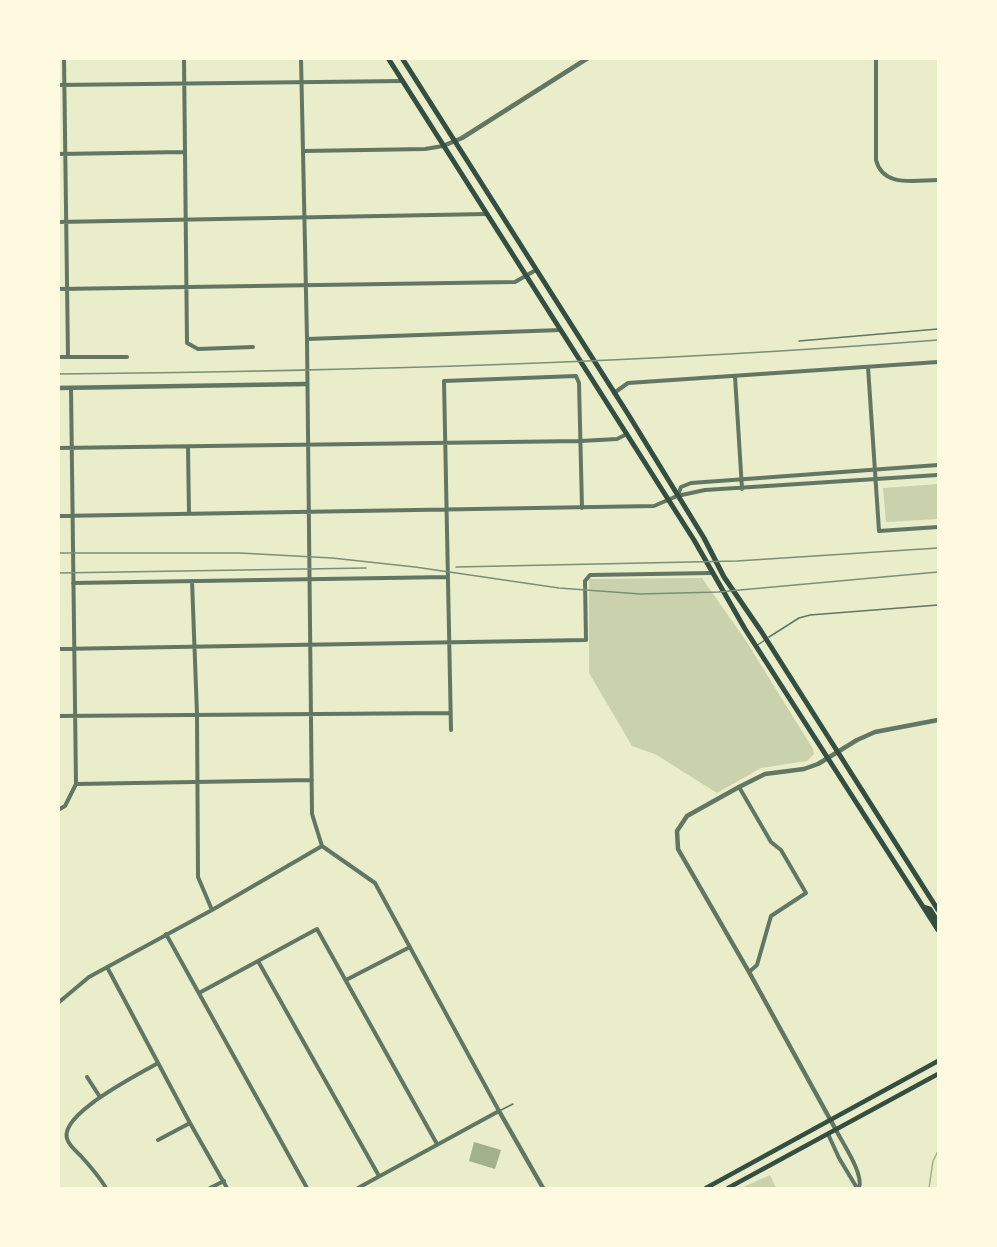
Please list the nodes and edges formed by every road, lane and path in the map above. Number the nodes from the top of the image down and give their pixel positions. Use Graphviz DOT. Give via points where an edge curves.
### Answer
graph roads {
  1 [pos="64,58"];
  2 [pos="184,58"];
  3 [pos="302,58"];
  4 [pos="388,58"];
  5 [pos="402,58"];
  6 [pos="588,58"];
  7 [pos="876,58"];
  8 [pos="403,81"];
  9 [pos="302,83"];
  10 [pos="58,85"];
  11 [pos="65,85"];
  12 [pos="184,85"];
  13 [pos="455,142"];
  14 [pos="443,146"];
  15 [pos="304,151"];
  16 [pos="184,152"];
  17 [pos="58,154"];
  18 [pos="66,154"];
  19 [pos="939,180"];
  20 [pos="487,214"];
  21 [pos="305,218"];
  22 [pos="185,220"];
  23 [pos="58,222"];
  24 [pos="66,222"];
  25 [pos="536,270"];
  26 [pos="526,276"];
  27 [pos="306,285"];
  28 [pos="186,287"];
  29 [pos="58,289"];
  30 [pos="68,289"];
  31 [pos="939,329"];
  32 [pos="561,330"];
  33 [pos="307,339"];
  34 [pos="799,341"];
  35 [pos="254,347"];
  36 [pos="58,357"];
  37 [pos="68,357"];
  38 [pos="127,357"];
  39 [pos="939,362"];
  40 [pos="868,367"];
  41 [pos="735,376"];
  42 [pos="307,384"];
  43 [pos="58,388"];
  44 [pos="71,388"];
  45 [pos="614,393"];
  46 [pos="627,434"];
  47 [pos="580,441"];
  48 [pos="446,442"];
  49 [pos="309,444"];
  50 [pos="188,447"];
  51 [pos="58,448"];
  52 [pos="72,448"];
  53 [pos="939,465"];
  54 [pos="875,470"];
  55 [pos="939,476"];
  56 [pos="741,479"];
  57 [pos="875,480"];
  58 [pos="742,489"];
  59 [pos="677,496"];
  60 [pos="669,501"];
  61 [pos="582,508"];
  62 [pos="447,510"];
  63 [pos="308,512"];
  64 [pos="189,514"];
  65 [pos="58,516"];
  66 [pos="72,516"];
  67 [pos="939,527"];
  68 [pos="711,573"];
  69 [pos="448,577"];
  70 [pos="310,580"];
  71 [pos="192,581"];
  72 [pos="73,583"];
  73 [pos="939,605"];
  74 [pos="766,639"];
  75 [pos="450,643"];
  76 [pos="311,646"];
  77 [pos="756,646"];
  78 [pos="194,648"];
  79 [pos="58,649"];
  80 [pos="73,650"];
  81 [pos="450,713"];
  82 [pos="196,714"];
  83 [pos="311,714"];
  84 [pos="58,716"];
  85 [pos="74,717"];
  86 [pos="939,720"];
  87 [pos="450,730"];
  88 [pos="837,752"];
  89 [pos="828,758"];
  90 [pos="312,780"];
  91 [pos="197,782"];
  92 [pos="76,784"];
  93 [pos="740,787"];
  94 [pos="58,810"];
  95 [pos="322,846"];
  96 [pos="891,856"];
  97 [pos="932,901"];
  98 [pos="924,907"];
  99 [pos="212,910"];
  100 [pos="939,910"];
  101 [pos="939,922"];
  102 [pos="939,930"];
  103 [pos="166,934"];
  104 [pos="410,947"];
  105 [pos="258,961"];
  106 [pos="107,967"];
  107 [pos="749,972"];
  108 [pos="346,980"];
  109 [pos="199,993"];
  110 [pos="58,1003"];
  111 [pos="939,1061"];
  112 [pos="158,1063"];
  113 [pos="939,1074"];
  114 [pos="87,1077"];
  115 [pos="100,1097"];
  116 [pos="513,1104"];
  117 [pos="499,1111"];
  118 [pos="830,1121"];
  119 [pos="190,1123"];
  120 [pos="836,1130"];
  121 [pos="828,1134"];
  122 [pos="158,1140"];
  123 [pos="437,1144"];
  124 [pos="379,1176"];
  125 [pos="224,1181"];
  126 [pos="106,1188"];
  127 [pos="210,1188"];
  128 [pos="227,1188"];
  129 [pos="307,1188"];
  130 [pos="358,1188"];
  131 [pos="543,1188"];
  132 [pos="706,1188"];
  133 [pos="728,1188"];
  134 [pos="858,1188"];
  1 -- 11 [label="street"];
  2 -- 12 [label="street"];
  3 -- 9 [label="street"];
  4 -- 8 [label="main road"];
  5 -- 13 [label="main road"];
  6 -- 13 [label="street"];
  7 -- 19 [label="street" via="876,160 882,174 894,180"];
  8 -- 9 [label="street"];
  8 -- 14 [label="main road"];
  9 -- 12 [label="street"];
  9 -- 15 [label="street"];
  10 -- 11 [label="street"];
  11 -- 12 [label="street"];
  11 -- 18 [label="street"];
  12 -- 16 [label="street"];
  13 -- 14 [label="street"];
  13 -- 25 [label="main road"];
  14 -- 15 [label="street"];
  14 -- 20 [label="main road"];
  15 -- 21 [label="street"];
  16 -- 18 [label="street"];
  16 -- 22 [label="street"];
  17 -- 18 [label="street"];
  18 -- 24 [label="street"];
  20 -- 21 [label="street"];
  20 -- 26 [label="main road"];
  21 -- 22 [label="street"];
  21 -- 27 [label="street"];
  22 -- 24 [label="street"];
  22 -- 28 [label="street"];
  23 -- 24 [label="street"];
  24 -- 30 [label="street"];
  25 -- 26 [label="street"];
  25 -- 45 [label="main road"];
  26 -- 27 [label="street" via="515,282"];
  26 -- 32 [label="main road"];
  27 -- 28 [label="street"];
  27 -- 33 [label="street"];
  28 -- 30 [label="street"];
  28 -- 35 [label="street" via="187,342 198,349"];
  29 -- 30 [label="street"];
  30 -- 37 [label="street"];
  31 -- 34 [label="lane"];
  32 -- 33 [label="street"];
  32 -- 46 [label="main road"];
  33 -- 42 [label="street"];
  36 -- 37 [label="street"];
  37 -- 38 [label="street"];
  39 -- 40 [label="street"];
  40 -- 41 [label="street"];
  40 -- 54 [label="street"];
  41 -- 45 [label="street" via="628,383"];
  41 -- 56 [label="street"];
  42 -- 44 [label="street"];
  42 -- 49 [label="street"];
  43 -- 44 [label="street"];
  44 -- 52 [label="street"];
  45 -- 59 [label="main road"];
  46 -- 47 [label="street" via="615,440"];
  46 -- 60 [label="main road"];
  47 -- 48 [label="street"];
  47 -- 48 [label="street" via="576,376 444,381"];
  47 -- 61 [label="street"];
  48 -- 49 [label="street"];
  48 -- 62 [label="street"];
  49 -- 50 [label="street"];
  49 -- 63 [label="street"];
  50 -- 52 [label="street"];
  50 -- 64 [label="street"];
  51 -- 52 [label="street"];
  52 -- 66 [label="street"];
  53 -- 54 [label="street"];
  54 -- 56 [label="street"];
  54 -- 57 [label="street"];
  55 -- 57 [label="street"];
  56 -- 58 [label="street"];
  56 -- 59 [label="street" via="691,483 681,487"];
  57 -- 58 [label="street"];
  57 -- 67 [label="street" via="879,531"];
  58 -- 59 [label="street"];
  59 -- 60 [label="street"];
  59 -- 74 [label="main road"];
  60 -- 61 [label="street" via="654,506"];
  60 -- 68 [label="main road"];
  61 -- 62 [label="street"];
  62 -- 63 [label="street"];
  62 -- 69 [label="street"];
  63 -- 64 [label="street"];
  63 -- 70 [label="street"];
  64 -- 66 [label="street"];
  65 -- 66 [label="street"];
  66 -- 72 [label="street"];
  68 -- 75 [label="street" via="586,577 586,640"];
  68 -- 77 [label="main road"];
  69 -- 70 [label="street"];
  69 -- 75 [label="street"];
  70 -- 71 [label="street"];
  70 -- 76 [label="street"];
  71 -- 72 [label="street"];
  71 -- 78 [label="street"];
  72 -- 80 [label="street"];
  73 -- 74 [label="lane" via="810,615"];
  74 -- 77 [label="lane"];
  74 -- 88 [label="main road"];
  75 -- 76 [label="street"];
  75 -- 81 [label="street"];
  76 -- 78 [label="street"];
  76 -- 83 [label="street"];
  77 -- 89 [label="main road"];
  78 -- 80 [label="street"];
  78 -- 82 [label="street"];
  79 -- 80 [label="street"];
  80 -- 85 [label="street"];
  81 -- 83 [label="street"];
  81 -- 87 [label="street"];
  82 -- 83 [label="street"];
  82 -- 85 [label="street"];
  82 -- 91 [label="street"];
  83 -- 90 [label="street"];
  84 -- 85 [label="street"];
  85 -- 92 [label="street"];
  86 -- 88 [label="street" via="875,732"];
  88 -- 89 [label="street"];
  88 -- 97 [label="main road"];
  89 -- 93 [label="street" via="804,769 765,774"];
  89 -- 96 [label="main road"];
  90 -- 91 [label="street"];
  90 -- 95 [label="street" via="312,813"];
  91 -- 92 [label="street"];
  91 -- 99 [label="street" via="198,877"];
  92 -- 94 [label="street" via="65,806"];
  93 -- 107 [label="street" via="806,893 771,915 757,965"];
  93 -- 107 [label="street" via="687,816 676,836 678,849"];
  95 -- 99 [label="street"];
  95 -- 104 [label="street" via="375,883"];
  96 -- 97 [label="main road" via="922,899"];
  96 -- 98 [label="main road"];
  97 -- 100 [label="main road"];
  98 -- 101 [label="main road"];
  98 -- 102 [label="main road"];
  99 -- 103 [label="street"];
  103 -- 106 [label="street"];
  103 -- 109 [label="street"];
  104 -- 108 [label="street"];
  104 -- 117 [label="street"];
  105 -- 108 [label="street" via="317,929"];
  105 -- 109 [label="street"];
  105 -- 124 [label="street"];
  106 -- 110 [label="street"];
  106 -- 112 [label="street"];
  107 -- 118 [label="street"];
  108 -- 123 [label="street"];
  109 -- 129 [label="street"];
  111 -- 118 [label="main road"];
  112 -- 115 [label="street"];
  112 -- 119 [label="street"];
  113 -- 120 [label="main road"];
  114 -- 115 [label="street"];
  115 -- 126 [label="street" via="72,1120 66,1131 67,1140"];
  116 -- 117 [label="lane"];
  117 -- 123 [label="street"];
  117 -- 131 [label="street"];
  118 -- 120 [label="street"];
  118 -- 121 [label="street"];
  118 -- 132 [label="main road"];
  119 -- 122 [label="street"];
  119 -- 125 [label="street"];
  120 -- 121 [label="main road"];
  120 -- 134 [label="street" via="851,1157 861,1184"];
  121 -- 133 [label="main road"];
  121 -- 134 [label="street"];
  123 -- 124 [label="street"];
  124 -- 130 [label="street"];
  125 -- 127 [label="street"];
  125 -- 128 [label="street"];
}
